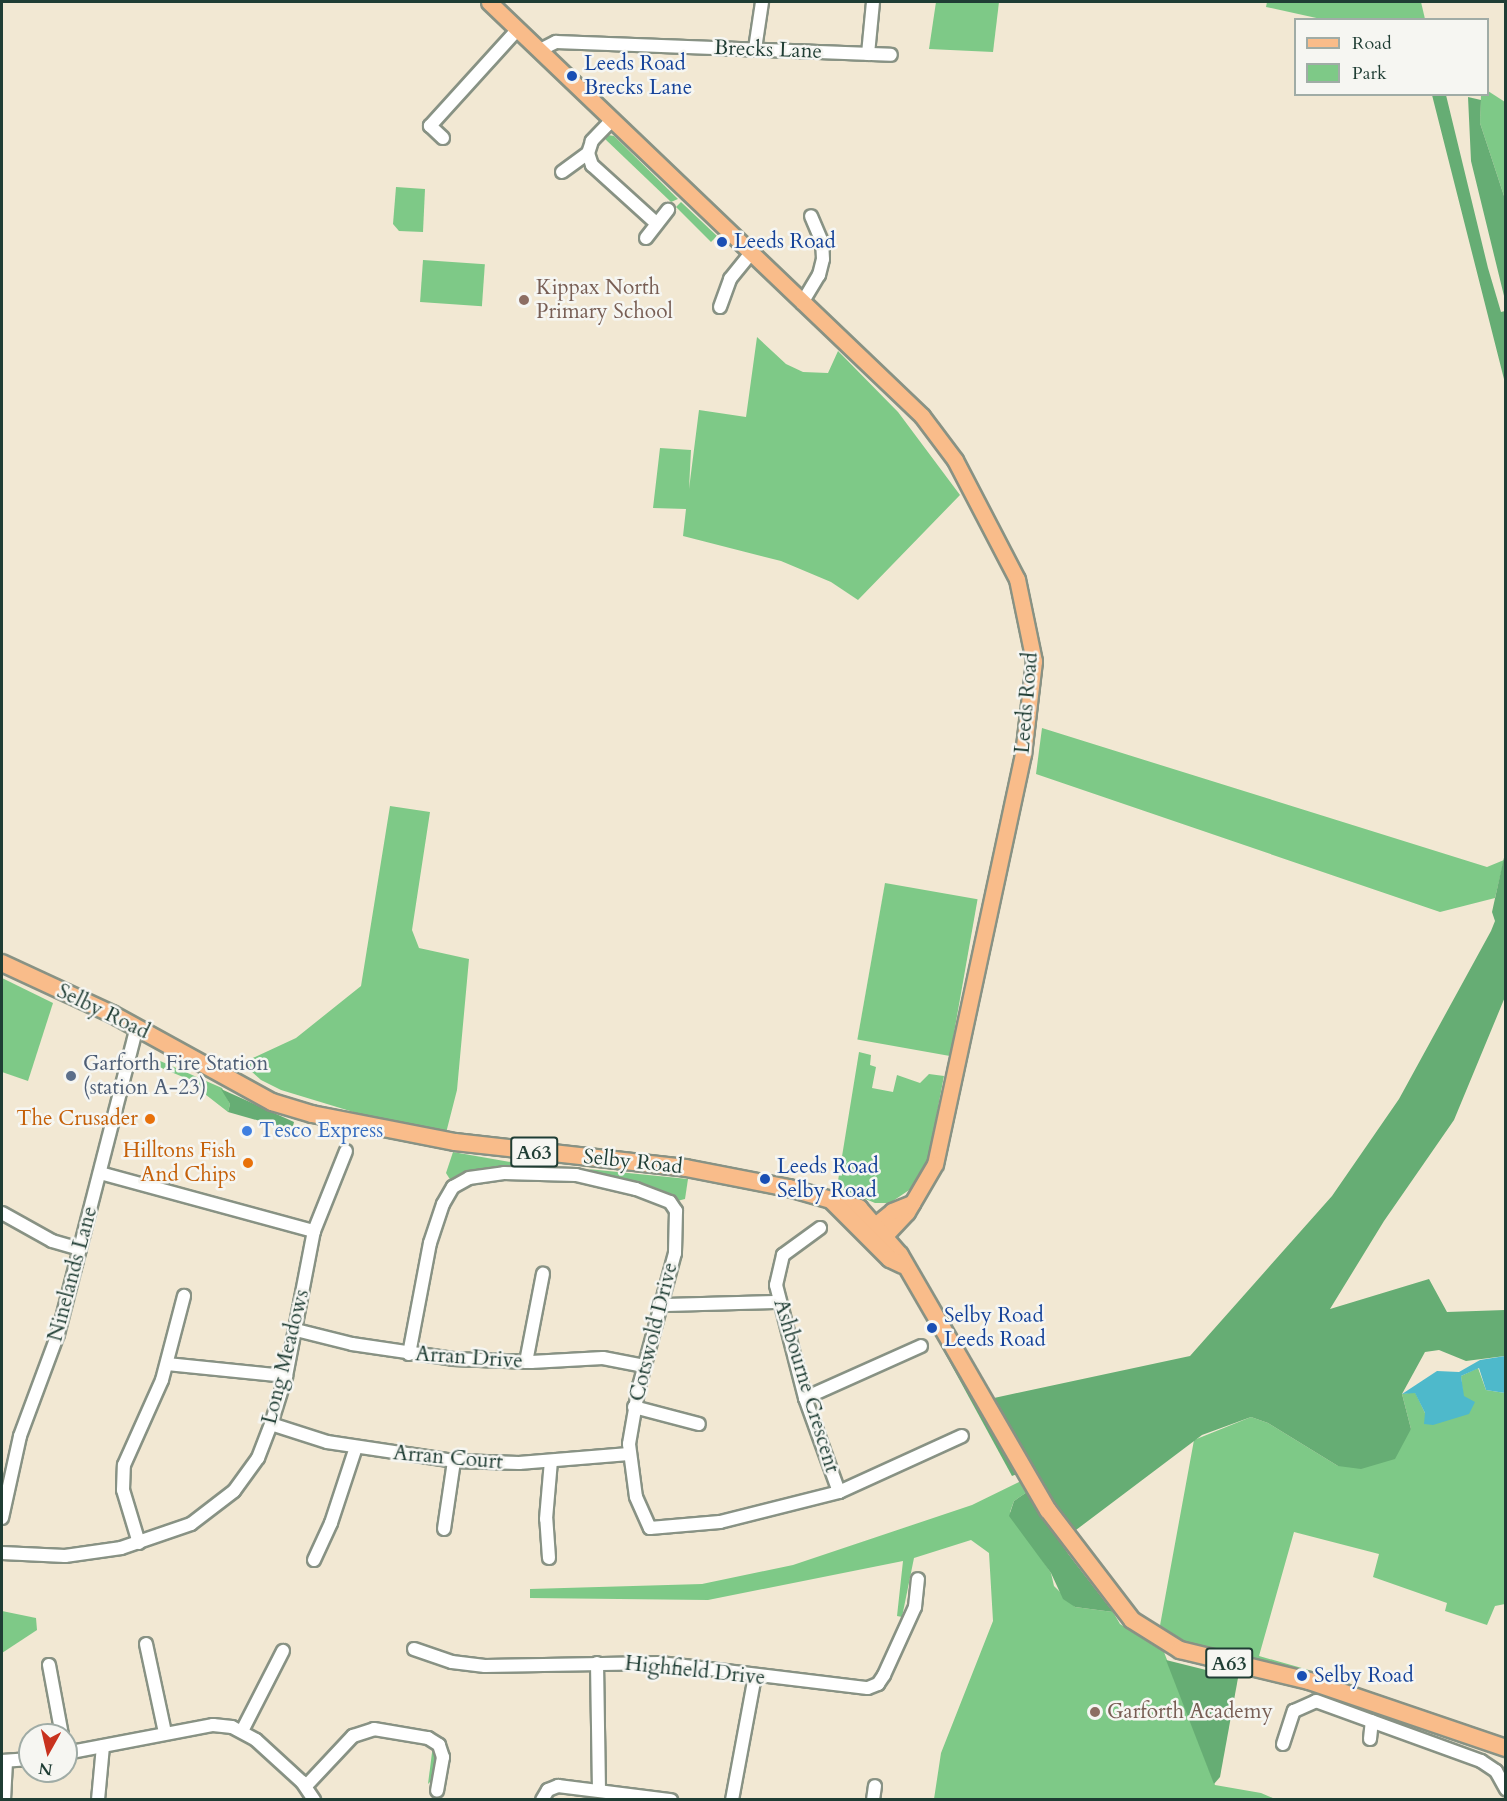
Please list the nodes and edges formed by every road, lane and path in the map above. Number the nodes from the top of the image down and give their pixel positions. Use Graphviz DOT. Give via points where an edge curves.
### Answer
graph roads {
  1 [pos="489,2"];
  2 [pos="762,2"];
  3 [pos="873,2"];
  4 [pos="518,29"];
  5 [pos="755,49"];
  6 [pos="540,51"];
  7 [pos="868,54"];
  8 [pos="891,55"];
  9 [pos="611,121"];
  10 [pos="443,138"];
  11 [pos="588,153"];
  12 [pos="562,172"];
  13 [pos="668,210"];
  14 [pos="811,216"];
  15 [pos="656,223"];
  16 [pos="646,238"];
  17 [pos="750,254"];
  18 [pos="802,303"];
  19 [pos="720,307"];
  20 [pos="2,963"];
  21 [pos="137,1027"];
  22 [pos="346,1151"];
  23 [pos="100,1173"];
  24 [pos="2,1213"];
  25 [pos="820,1228"];
  26 [pos="314,1231"];
  27 [pos="876,1234"];
  28 [pos="80,1249"];
  29 [pos="543,1274"];
  30 [pos="184,1296"];
  31 [pos="778,1302"];
  32 [pos="663,1305"];
  33 [pos="296,1330"];
  34 [pos="921,1346"];
  35 [pos="409,1354"];
  36 [pos="526,1362"];
  37 [pos="167,1365"];
  38 [pos="644,1366"];
  39 [pos="286,1376"];
  40 [pos="806,1398"];
  41 [pos="634,1407"];
  42 [pos="271,1424"];
  43 [pos="699,1424"];
  44 [pos="962,1436"];
  45 [pos="356,1447"];
  46 [pos="629,1454"];
  47 [pos="454,1461"];
  48 [pos="552,1461"];
  49 [pos="839,1492"];
  50 [pos="2,1517"];
  51 [pos="444,1529"];
  52 [pos="139,1543"];
  53 [pos="2,1553"];
  54 [pos="549,1558"];
  55 [pos="314,1560"];
  56 [pos="918,1579"];
  57 [pos="146,1644"];
  58 [pos="414,1649"];
  59 [pos="283,1651"];
  60 [pos="597,1663"];
  61 [pos="49,1665"];
  62 [pos="755,1676"];
  63 [pos="1372,1721"];
  64 [pos="60,1723"];
  65 [pos="242,1731"];
  66 [pos="165,1733"];
  67 [pos="1370,1739"];
  68 [pos="1283,1744"];
  69 [pos="103,1746"];
  70 [pos="1506,1748"];
  71 [pos="78,1751"];
  72 [pos="4,1761"];
  73 [pos="306,1786"];
  74 [pos="875,1786"];
  75 [pos="599,1788"];
  76 [pos="1506,1789"];
  77 [pos="437,1790"];
  78 [pos="4,1800"];
  79 [pos="98,1800"];
  80 [pos="314,1800"];
  81 [pos="542,1800"];
  82 [pos="671,1800"];
  83 [pos="732,1800"];
  84 [pos="873,1800"];
  1 -- 4 [label="main road, Leeds Road"];
  2 -- 5 [label="street"];
  3 -- 7 [label="street"];
  4 -- 6 [label="main road, Leeds Road"];
  4 -- 10 [label="street" via="430,126"];
  5 -- 6 [label="street, Brecks Lane" via="556,42"];
  5 -- 7 [label="street, Brecks Lane"];
  6 -- 9 [label="main road, Leeds Road"];
  7 -- 8 [label="street, Brecks Lane"];
  9 -- 11 [label="street" via="592,141"];
  9 -- 17 [label="main road, Leeds Road"];
  11 -- 12 [label="street"];
  11 -- 15 [label="street" via="592,165"];
  13 -- 15 [label="street"];
  14 -- 18 [label="street" via="822,242 823,259 819,275"];
  15 -- 16 [label="street"];
  17 -- 18 [label="main road, Leeds Road"];
  17 -- 19 [label="street" via="730,279"];
  18 -- 27 [label="main road, Leeds Road" via="922,416 955,460 1013,570 1032,643 1033,680 1023,754 936,1158 926,1185 912,1203 896,1208"];
  20 -- 21 [label="highway, Selby Road / A63"];
  21 -- 23 [label="street, Ninelands Lane"];
  21 -- 27 [label="highway, Selby Road / A63" via="257,1094 312,1114 465,1144 686,1168 859,1208"];
  22 -- 26 [label="street, Long Meadows"];
  23 -- 26 [label="street"];
  23 -- 28 [label="street, Ninelands Lane"];
  24 -- 28 [label="street" via="52,1241"];
  25 -- 31 [label="street, Ashbourne Crescent" via="788,1248 779,1262"];
  26 -- 33 [label="street, Long Meadows"];
  27 -- 70 [label="highway, Selby Road / A63" via="890,1259 903,1265 950,1338 1048,1510 1121,1608 1143,1629 1167,1644 1210,1659 1318,1683"];
  28 -- 50 [label="street, Ninelands Lane" via="58,1334 20,1436"];
  29 -- 36 [label="street"];
  30 -- 37 [label="street"];
  31 -- 32 [label="street"];
  31 -- 40 [label="street, Ashbourne Crescent"];
  32 -- 35 [label="street, Cotswold Drive" via="677,1235 676,1212 670,1202 616,1183 576,1175 482,1175 453,1187 443,1204 424,1264"];
  32 -- 38 [label="street, Cotswold Drive"];
  33 -- 35 [label="street, Arran Drive"];
  33 -- 39 [label="street, Long Meadows"];
  34 -- 40 [label="street"];
  35 -- 36 [label="street, Arran Drive"];
  36 -- 38 [label="street, Arran Drive" via="603,1358"];
  37 -- 39 [label="street"];
  37 -- 52 [label="street" via="124,1465 123,1490"];
  38 -- 41 [label="street, Cotswold Drive"];
  39 -- 42 [label="street, Long Meadows"];
  40 -- 49 [label="street, Ashbourne Crescent"];
  41 -- 43 [label="street"];
  41 -- 46 [label="street, Cotswold Drive"];
  42 -- 45 [label="street, Arran Court"];
  42 -- 52 [label="street, Long Meadows" via="251,1469 224,1500 191,1524"];
  44 -- 49 [label="street, Cotswold Drive"];
  45 -- 47 [label="street, Arran Court"];
  45 -- 55 [label="street" via="345,1486"];
  46 -- 48 [label="street, Arran Court"];
  46 -- 49 [label="street, Cotswold Drive" via="644,1520 655,1530 720,1522"];
  47 -- 48 [label="street, Arran Court"];
  47 -- 51 [label="street"];
  48 -- 54 [label="street" via="546,1519"];
  52 -- 53 [label="street, Long Meadows" via="84,1555"];
  56 -- 62 [label="street, Highfield Drive" via="915,1607 882,1680 873,1687 839,1687"];
  57 -- 66 [label="street"];
  58 -- 60 [label="street, Highfield Drive" via="452,1662 485,1666"];
  59 -- 65 [label="street"];
  60 -- 62 [label="street, Highfield Drive" via="675,1664"];
  60 -- 75 [label="street"];
  61 -- 64 [label="street"];
  62 -- 83 [label="street"];
  63 -- 67 [label="street"];
  63 -- 68 [label="street" via="1324,1703 1308,1702 1289,1718"];
  63 -- 76 [label="street" via="1481,1761 1496,1771"];
  65 -- 66 [label="street" via="213,1725"];
  65 -- 73 [label="street"];
  66 -- 69 [label="street"];
  69 -- 71 [label="street"];
  69 -- 79 [label="street"];
  72 -- 78 [label="street"];
  73 -- 77 [label="street" via="353,1736 374,1729 434,1741 442,1757"];
  73 -- 80 [label="street"];
  74 -- 84 [label="street"];
  75 -- 81 [label="street" via="558,1786 548,1790"];
  75 -- 82 [label="street"];
}
